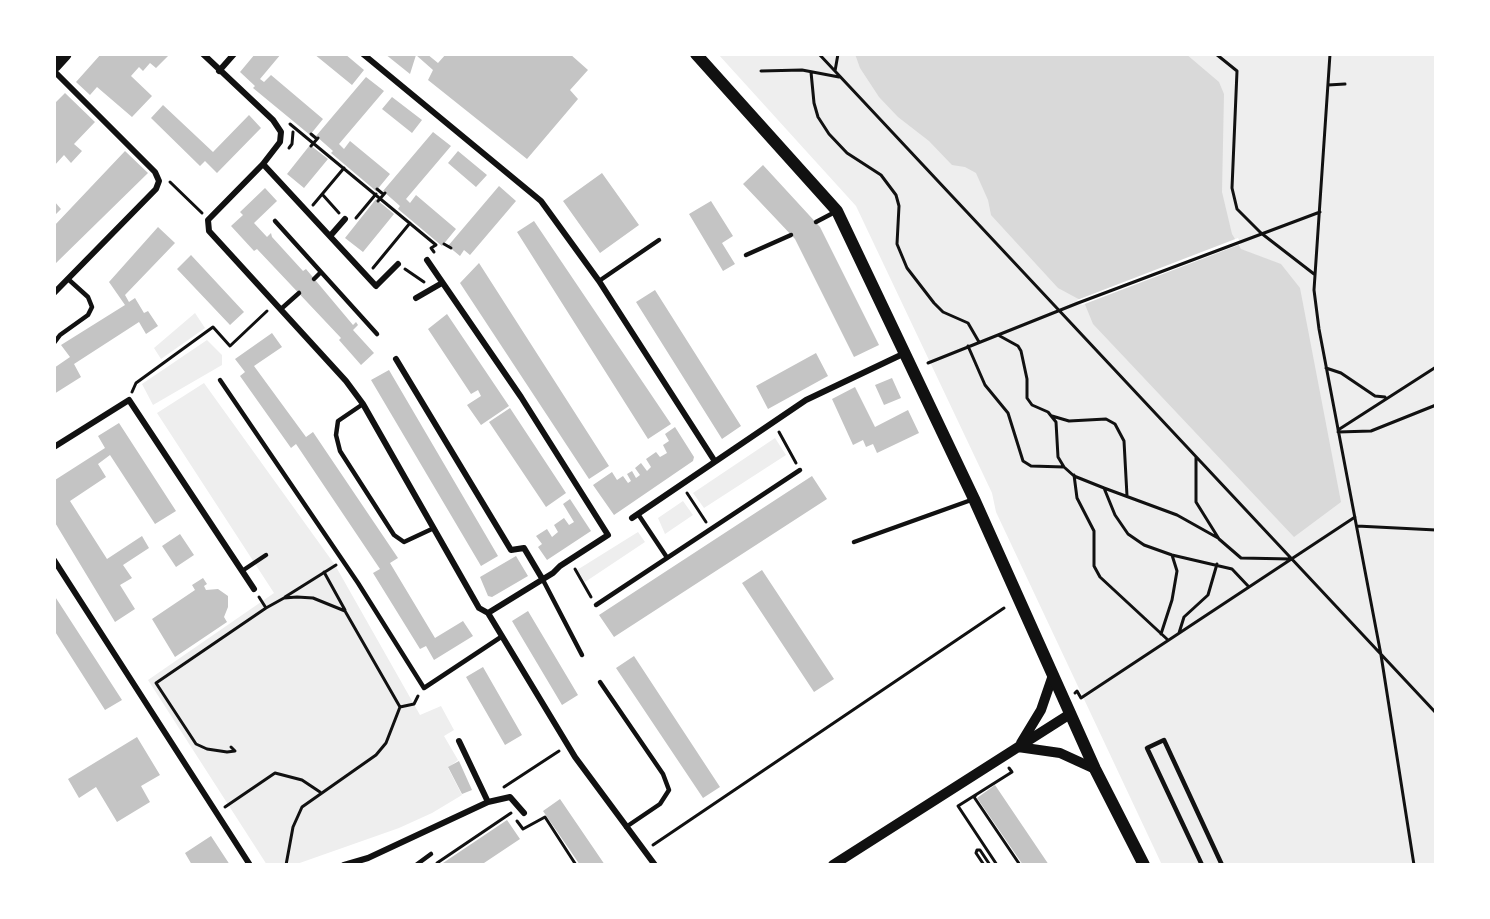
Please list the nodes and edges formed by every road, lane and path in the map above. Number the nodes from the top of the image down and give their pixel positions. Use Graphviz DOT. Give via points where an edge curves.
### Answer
graph roads {
  1 [pos="64,54"];
  2 [pos="203,54"];
  3 [pos="234,54"];
  4 [pos="363,54"];
  5 [pos="696,54"];
  6 [pos="819,54"];
  7 [pos="837,54"];
  8 [pos="1216,54"];
  9 [pos="1330,54"];
  10 [pos="54,64"];
  11 [pos="54,71"];
  12 [pos="219,71"];
  13 [pos="835,71"];
  14 [pos="762,72"];
  15 [pos="810,72"];
  16 [pos="840,77"];
  17 [pos="1345,84"];
  18 [pos="1328,85"];
  19 [pos="311,134"];
  20 [pos="311,146"];
  21 [pos="286,151"];
  22 [pos="263,164"];
  23 [pos="344,168"];
  24 [pos="159,181"];
  25 [pos="376,191"];
  26 [pos="322,194"];
  27 [pos="306,199"];
  28 [pos="378,201"];
  29 [pos="837,211"];
  30 [pos="1320,212"];
  31 [pos="345,219"];
  32 [pos="208,220"];
  33 [pos="276,221"];
  34 [pos="816,222"];
  35 [pos="410,223"];
  36 [pos="351,224"];
  37 [pos="1261,233"];
  38 [pos="331,235"];
  39 [pos="791,235"];
  40 [pos="659,240"];
  41 [pos="444,244"];
  42 [pos="433,247"];
  43 [pos="451,248"];
  44 [pos="746,255"];
  45 [pos="427,260"];
  46 [pos="364,261"];
  47 [pos="401,266"];
  48 [pos="321,272"];
  49 [pos="1314,274"];
  50 [pos="68,279"];
  51 [pos="314,279"];
  52 [pos="599,280"];
  53 [pos="423,281"];
  54 [pos="442,283"];
  55 [pos="54,292"];
  56 [pos="299,293"];
  57 [pos="416,298"];
  58 [pos="275,303"];
  59 [pos="281,309"];
  60 [pos="1058,311"];
  61 [pos="377,334"];
  62 [pos="998,335"];
  63 [pos="979,342"];
  64 [pos="54,344"];
  65 [pos="968,346"];
  66 [pos="906,353"];
  67 [pos="396,359"];
  68 [pos="928,363"];
  69 [pos="1436,367"];
  70 [pos="1326,368"];
  71 [pos="220,380"];
  72 [pos="1387,398"];
  73 [pos="129,400"];
  74 [pos="363,404"];
  75 [pos="1436,405"];
  76 [pos="1052,417"];
  77 [pos="772,421"];
  78 [pos="1338,431"];
  79 [pos="54,447"];
  80 [pos="1196,457"];
  81 [pos="714,460"];
  82 [pos="1065,467"];
  83 [pos="800,470"];
  84 [pos="1074,475"];
  85 [pos="681,484"];
  86 [pos="1104,488"];
  87 [pos="1127,496"];
  88 [pos="974,499"];
  89 [pos="638,514"];
  90 [pos="1355,517"];
  91 [pos="632,518"];
  92 [pos="1357,526"];
  93 [pos="434,528"];
  94 [pos="711,529"];
  95 [pos="1436,530"];
  96 [pos="1220,539"];
  97 [pos="854,542"];
  98 [pos="266,555"];
  99 [pos="1172,555"];
  100 [pos="666,556"];
  101 [pos="1293,559"];
  102 [pos="54,560"];
  103 [pos="343,560"];
  104 [pos="1217,564"];
  105 [pos="574,567"];
  106 [pos="242,571"];
  107 [pos="324,572"];
  108 [pos="543,580"];
  109 [pos="1249,587"];
  110 [pos="254,590"];
  111 [pos="284,597"];
  112 [pos="596,604"];
  113 [pos="266,608"];
  114 [pos="1004,608"];
  115 [pos="345,611"];
  116 [pos="488,613"];
  117 [pos="1179,633"];
  118 [pos="1161,634"];
  119 [pos="501,637"];
  120 [pos="1168,640"];
  121 [pos="582,655"];
  122 [pos="1382,655"];
  123 [pos="1053,675"];
  124 [pos="600,682"];
  125 [pos="424,688"];
  126 [pos="1075,693"];
  127 [pos="400,707"];
  128 [pos="1436,713"];
  129 [pos="1070,714"];
  130 [pos="459,741"];
  131 [pos="568,745"];
  132 [pos="1018,746"];
  133 [pos="231,747"];
  134 [pos="1008,768"];
  135 [pos="1095,769"];
  136 [pos="988,787"];
  137 [pos="320,792"];
  138 [pos="488,802"];
  139 [pos="217,813"];
  140 [pos="524,813"];
  141 [pos="626,827"];
  142 [pos="644,851"];
  143 [pos="431,854"];
  144 [pos="250,865"];
  145 [pos="286,865"];
  146 [pos="344,865"];
  147 [pos="416,865"];
  148 [pos="434,865"];
  149 [pos="576,865"];
  150 [pos="655,865"];
  151 [pos="833,865"];
  152 [pos="984,865"];
  153 [pos="990,865"];
  154 [pos="997,865"];
  155 [pos="1020,865"];
  156 [pos="1144,865"];
  157 [pos="1202,865"];
  158 [pos="1222,865"];
  159 [pos="1414,865"];
  1 -- 10 [label="highway"];
  2 -- 12 [label="street"];
  3 -- 12 [label="street"];
  4 -- 52 [label="street" via="541,201"];
  5 -- 29 [label="main road"];
  6 -- 13 [label="path"];
  7 -- 13 [label="path"];
  8 -- 37 [label="path" via="1237,71 1232,188 1237,209"];
  9 -- 18 [label="path"];
  11 -- 24 [label="street" via="155,172"];
  12 -- 22 [label="street" via="281,132 280,142"];
  13 -- 16 [label="path"];
  14 -- 15 [label="path"];
  15 -- 16 [label="path"];
  15 -- 63 [label="path" via="818,117 847,153 881,175 896,195 897,244 907,268 943,312 968,323"];
  16 -- 60 [label="path"];
  17 -- 18 [label="path"];
  18 -- 30 [label="path"];
  19 -- 20 [label="path" via="317,138"];
  21 -- 23 [label="path" via="294,137 288,122"];
  22 -- 32 [label="street"];
  22 -- 38 [label="street"];
  23 -- 25 [label="path"];
  23 -- 26 [label="path"];
  24 -- 32 [label="path" via="170,182"];
  24 -- 50 [label="street" via="156,189"];
  25 -- 28 [label="path" via="384,194"];
  25 -- 35 [label="path"];
  25 -- 36 [label="path"];
  26 -- 27 [label="path" via="312,206"];
  26 -- 31 [label="path"];
  29 -- 34 [label="lane"];
  29 -- 66 [label="main road"];
  30 -- 37 [label="path"];
  30 -- 49 [label="path"];
  31 -- 38 [label="street"];
  32 -- 58 [label="street" via="209,231"];
  33 -- 48 [label="lane"];
  35 -- 42 [label="path" via="436,245"];
  35 -- 46 [label="path" via="372,269"];
  37 -- 49 [label="path"];
  37 -- 60 [label="path"];
  38 -- 47 [label="street" via="376,286"];
  39 -- 44 [label="lane"];
  40 -- 52 [label="lane"];
  41 -- 43 [label="path"];
  45 -- 54 [label="street"];
  47 -- 53 [label="path"];
  48 -- 51 [label="lane"];
  48 -- 61 [label="lane"];
  49 -- 70 [label="path"];
  50 -- 55 [label="street"];
  50 -- 64 [label="lane" via="88,297 92,307"];
  52 -- 81 [label="street"];
  54 -- 57 [label="street"];
  54 -- 108 [label="street" via="521,397 608,535"];
  56 -- 59 [label="lane"];
  58 -- 59 [label="street"];
  58 -- 73 [label="path" via="230,346 213,327 136,383"];
  59 -- 74 [label="street"];
  60 -- 62 [label="path"];
  60 -- 80 [label="path"];
  62 -- 63 [label="path"];
  62 -- 76 [label="path" via="1018,346 1027,379 1027,398"];
  63 -- 65 [label="path"];
  65 -- 68 [label="path"];
  65 -- 82 [label="path" via="985,385 1008,413 1023,461"];
  66 -- 77 [label="street" via="806,400"];
  66 -- 88 [label="main road"];
  67 -- 108 [label="street" via="511,550 524,548"];
  69 -- 72 [label="path"];
  70 -- 72 [label="path" via="1375,396"];
  70 -- 78 [label="path"];
  71 -- 103 [label="lane"];
  72 -- 78 [label="path"];
  73 -- 79 [label="street"];
  73 -- 106 [label="street"];
  74 -- 93 [label="street"];
  74 -- 93 [label="lane" via="338,421 340,451 394,535 404,542"];
  75 -- 78 [label="path" via="1371,431"];
  76 -- 82 [label="path" via="1057,429 1058,457"];
  76 -- 87 [label="path" via="1069,421 1107,420 1115,424 1124,441"];
  77 -- 81 [label="street"];
  77 -- 83 [label="path"];
  78 -- 90 [label="path"];
  80 -- 96 [label="path" via="1196,502"];
  80 -- 101 [label="path"];
  81 -- 85 [label="street"];
  82 -- 84 [label="path"];
  83 -- 94 [label="lane"];
  84 -- 86 [label="path"];
  84 -- 118 [label="path" via="1077,498 1094,531 1093,559 1100,577"];
  85 -- 89 [label="street"];
  85 -- 94 [label="path"];
  86 -- 87 [label="path"];
  86 -- 99 [label="path" via="1128,534 1144,545"];
  87 -- 96 [label="path" via="1177,515"];
  88 -- 97 [label="lane"];
  88 -- 123 [label="main road"];
  89 -- 91 [label="street"];
  89 -- 100 [label="lane"];
  90 -- 92 [label="path"];
  90 -- 101 [label="path"];
  92 -- 95 [label="path"];
  92 -- 122 [label="path"];
  93 -- 116 [label="street" via="479,608"];
  94 -- 100 [label="lane"];
  96 -- 101 [label="path" via="1241,558"];
  98 -- 106 [label="lane"];
  99 -- 104 [label="path"];
  99 -- 118 [label="path" via="1177,572"];
  100 -- 112 [label="lane"];
  101 -- 109 [label="path"];
  101 -- 122 [label="path"];
  102 -- 139 [label="street"];
  103 -- 107 [label="path"];
  103 -- 125 [label="lane"];
  104 -- 109 [label="path" via="1232,569"];
  104 -- 117 [label="path" via="1208,595 1184,617"];
  105 -- 112 [label="path"];
  106 -- 110 [label="street"];
  107 -- 111 [label="path"];
  107 -- 115 [label="path"];
  108 -- 116 [label="street"];
  108 -- 121 [label="lane"];
  109 -- 117 [label="path"];
  110 -- 113 [label="path"];
  111 -- 113 [label="path"];
  111 -- 115 [label="path" via="313,598"];
  113 -- 133 [label="path" via="156,683 196,744 227,753 235,750"];
  114 -- 142 [label="path"];
  115 -- 127 [label="path"];
  116 -- 119 [label="street"];
  117 -- 120 [label="path"];
  118 -- 120 [label="path"];
  119 -- 125 [label="lane"];
  119 -- 131 [label="street"];
  120 -- 126 [label="path" via="1082,697"];
  122 -- 128 [label="path"];
  122 -- 159 [label="path"];
  123 -- 129 [label="main road"];
  123 -- 132 [label="street" via="1041,710"];
  124 -- 141 [label="lane" via="663,774 669,790 660,804"];
  125 -- 127 [label="path" via="414,704"];
  127 -- 137 [label="path" via="386,743 376,755"];
  129 -- 132 [label="street"];
  129 -- 135 [label="main road"];
  130 -- 138 [label="street"];
  131 -- 138 [label="path" via="495,793"];
  131 -- 141 [label="street"];
  132 -- 135 [label="street" via="1060,753"];
  132 -- 151 [label="street"];
  134 -- 136 [label="path" via="1012,772"];
  135 -- 156 [label="main road"];
  136 -- 154 [label="path" via="958,806"];
  136 -- 155 [label="path" via="974,797"];
  137 -- 139 [label="path" via="302,780 275,773"];
  137 -- 145 [label="path" via="296,817"];
  138 -- 140 [label="street" via="510,797"];
  138 -- 146 [label="street" via="368,858"];
  139 -- 144 [label="street"];
  141 -- 142 [label="street"];
  142 -- 150 [label="street"];
  143 -- 147 [label="lane"];
  148 -- 149 [label="path" via="511,813 523,829 544,818"];
  152 -- 153 [label="path" via="976,850"];
  157 -- 158 [label="lane" via="1147,748 1164,740"];
}
